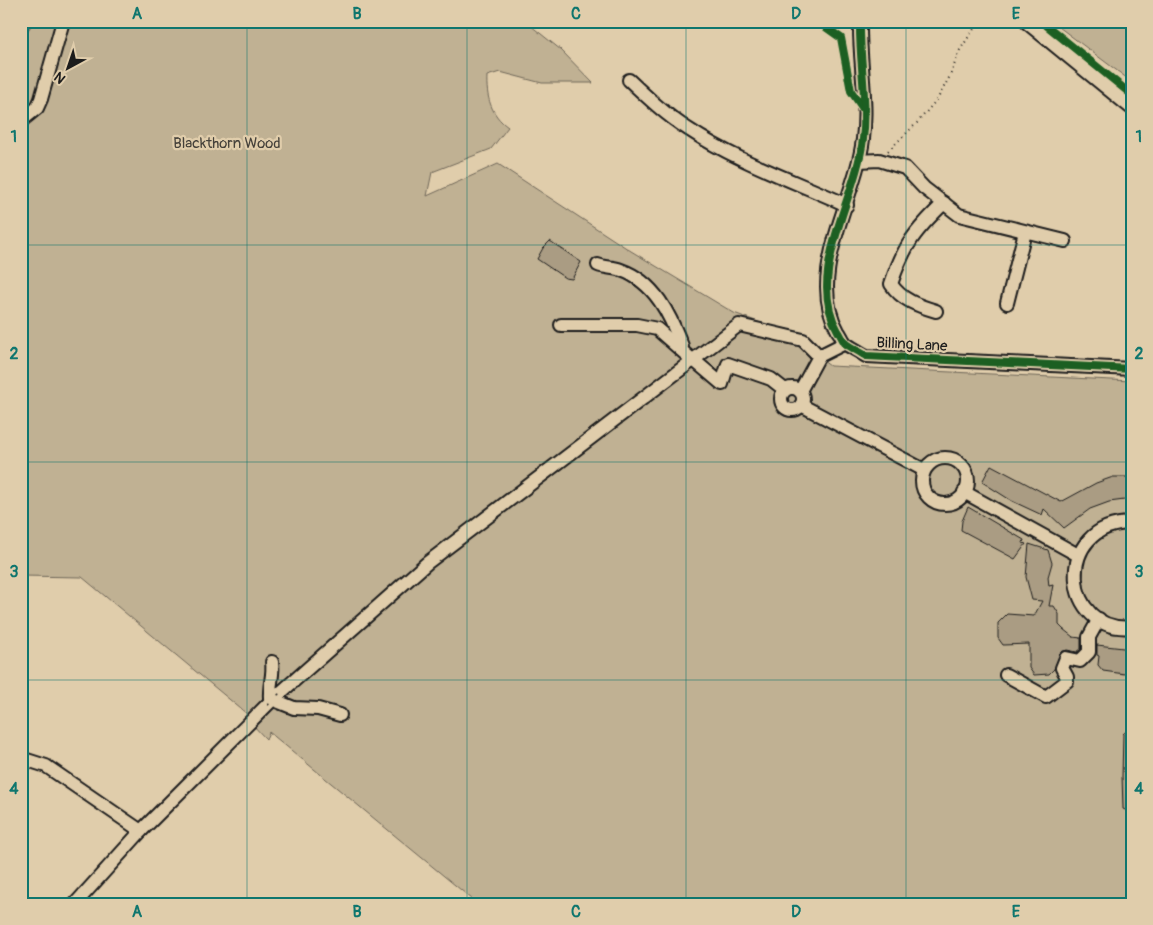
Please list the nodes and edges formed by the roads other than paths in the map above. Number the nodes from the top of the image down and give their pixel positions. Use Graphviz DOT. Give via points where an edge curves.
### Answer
graph roads {
  1 [pos="63,21"];
  2 [pos="860,21"];
  3 [pos="1028,21"];
  4 [pos="629,80"];
  5 [pos="1132,106"];
  6 [pos="21,120"];
  7 [pos="859,161"];
  8 [pos="944,203"];
  9 [pos="846,205"];
  10 [pos="1024,232"];
  11 [pos="1065,241"];
  12 [pos="598,265"];
  13 [pos="1007,303"];
  14 [pos="936,311"];
  15 [pos="561,325"];
  16 [pos="845,343"];
  17 [pos="819,356"];
  18 [pos="690,358"];
  19 [pos="1132,369"];
  20 [pos="785,390"];
  21 [pos="800,391"];
  22 [pos="801,405"];
  23 [pos="924,470"];
  24 [pos="964,492"];
  25 [pos="1132,523"];
  26 [pos="1078,555"];
  27 [pos="1099,619"];
  28 [pos="1132,627"];
  29 [pos="272,662"];
  30 [pos="1006,675"];
  31 [pos="340,714"];
  32 [pos="21,758"];
  33 [pos="140,831"];
  34 [pos="75,904"];
  1 -- 6 [label="street" via="41,99 37,108"];
  2 -- 7 [label="street, Billing Lane" via="859,54 865,112"];
  3 -- 5 [label="main road"];
  4 -- 9 [label="street" via="688,130"];
  7 -- 8 [label="street" via="878,160 905,168"];
  7 -- 9 [label="street, Billing Lane"];
  8 -- 10 [label="street" via="959,215"];
  8 -- 14 [label="street" via="915,232 901,256 891,284 898,294"];
  9 -- 16 [label="street, Billing Lane" via="833,246 826,290 833,322"];
  10 -- 11 [label="street"];
  10 -- 13 [label="street"];
  12 -- 18 [label="street" via="633,275 652,290"];
  15 -- 18 [label="street" via="657,329"];
  16 -- 17 [label="street"];
  16 -- 19 [label="street, Billing Lane" via="866,356"];
  17 -- 21 [label="street"];
  17 -- 33 [label="street" via="803,340 739,325 427,563 270,702"];
  18 -- 20 [label="street" via="722,384 728,364 771,379"];
  20 -- 21 [label="street" via="793,388"];
  20 -- 22 [label="street" via="781,400 784,407 795,410"];
  21 -- 22 [label="street"];
  22 -- 23 [label="street"];
  23 -- 24 [label="street" via="924,490 933,501 947,504 960,498"];
  23 -- 24 [label="street" via="942,458 956,461 965,472 967,486"];
  24 -- 26 [label="street"];
  25 -- 26 [label="street" via="1114,524 1099,530"];
  26 -- 27 [label="street" via="1074,571 1076,588 1082,603"];
  27 -- 28 [label="street" via="1108,624"];
  27 -- 30 [label="street" via="1089,637 1089,652 1080,661 1066,658 1062,668 1067,681 1046,697"];
  29 -- 31 [label="street" via="274,672 270,698 294,708"];
  32 -- 33 [label="street" via="46,766"];
  33 -- 34 [label="street"];
}
